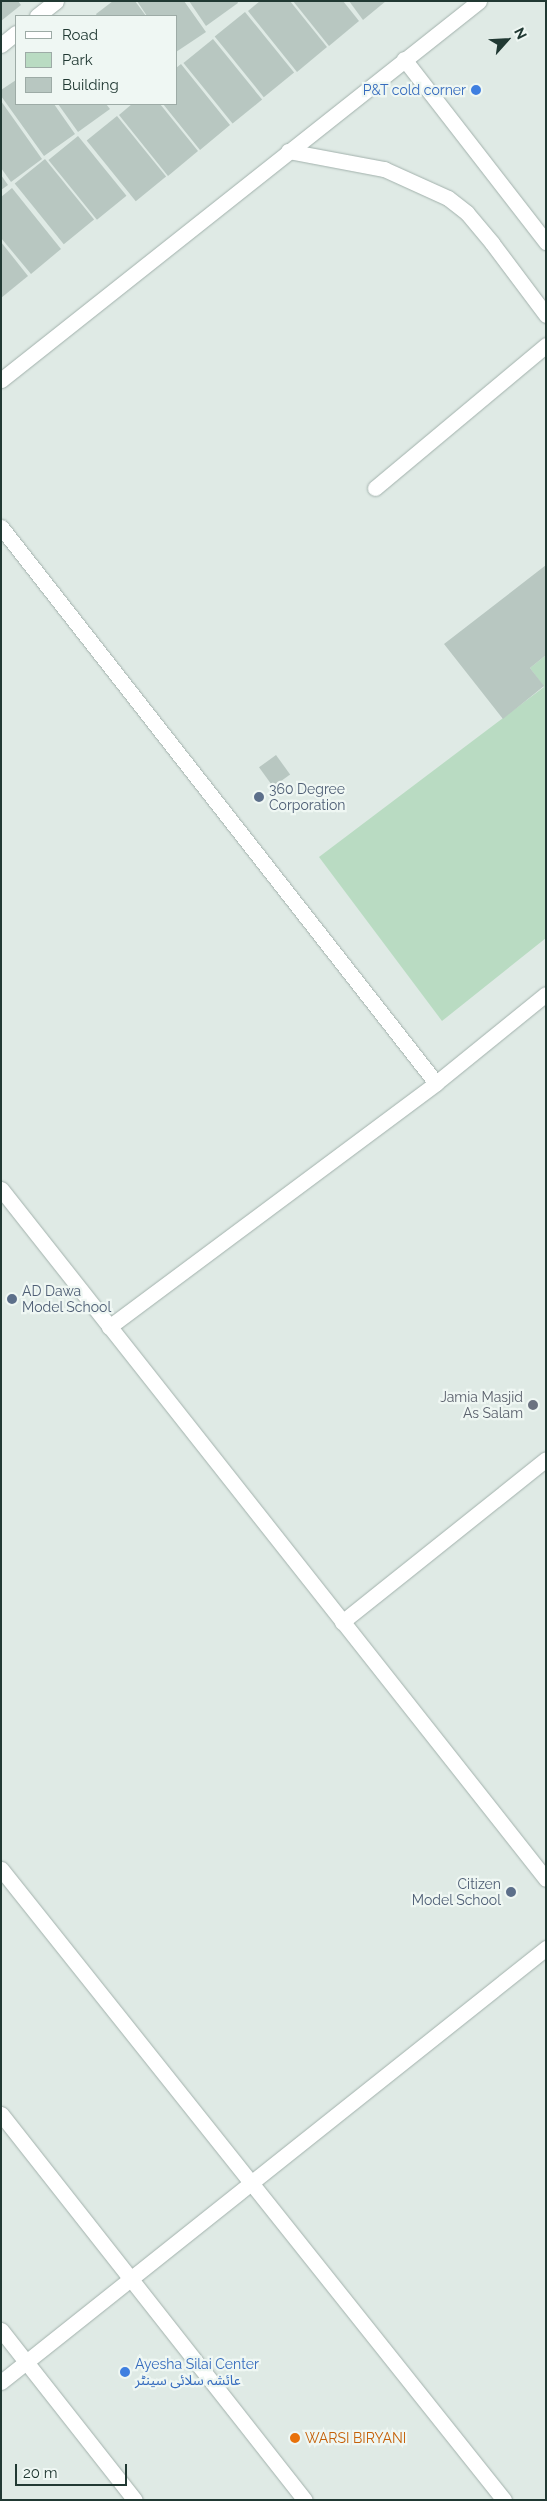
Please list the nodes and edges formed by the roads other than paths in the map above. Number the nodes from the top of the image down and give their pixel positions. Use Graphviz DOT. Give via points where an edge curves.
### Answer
graph roads {
  1 [pos="56,1"];
  2 [pos="479,1"];
  3 [pos="39,15"];
  4 [pos="15,34"];
  5 [pos="1,45"];
  6 [pos="404,59"];
  7 [pos="288,151"];
  8 [pos="546,242"];
  9 [pos="546,315"];
  10 [pos="546,345"];
  11 [pos="1,380"];
  12 [pos="375,488"];
  13 [pos="1,528"];
  14 [pos="546,994"];
  15 [pos="436,1083"];
  16 [pos="1,1190"];
  17 [pos="109,1327"];
  18 [pos="546,1459"];
  19 [pos="342,1622"];
  20 [pos="1,1869"];
  21 [pos="546,1879"];
  22 [pos="546,1948"];
  23 [pos="1,2114"];
  24 [pos="251,2182"];
  25 [pos="130,2278"];
  26 [pos="1,2330"];
  27 [pos="26,2362"];
  28 [pos="1,2382"];
  29 [pos="135,2500"];
  30 [pos="305,2500"];
  31 [pos="504,2500"];
  1 -- 3 [label="street"];
  2 -- 6 [label="street"];
  4 -- 5 [label="street"];
  6 -- 7 [label="street"];
  6 -- 8 [label="street"];
  7 -- 9 [label="street" via="384,169 448,198 467,213 492,242"];
  7 -- 11 [label="street"];
  10 -- 12 [label="street"];
  13 -- 15 [label="street"];
  14 -- 15 [label="street"];
  15 -- 17 [label="street"];
  16 -- 17 [label="street"];
  17 -- 19 [label="street"];
  18 -- 19 [label="street"];
  19 -- 21 [label="street"];
  20 -- 24 [label="street"];
  22 -- 24 [label="street"];
  23 -- 25 [label="street"];
  24 -- 25 [label="street"];
  24 -- 31 [label="street"];
  25 -- 27 [label="street"];
  25 -- 30 [label="street"];
  26 -- 27 [label="street"];
  27 -- 28 [label="street"];
  27 -- 29 [label="street"];
}
